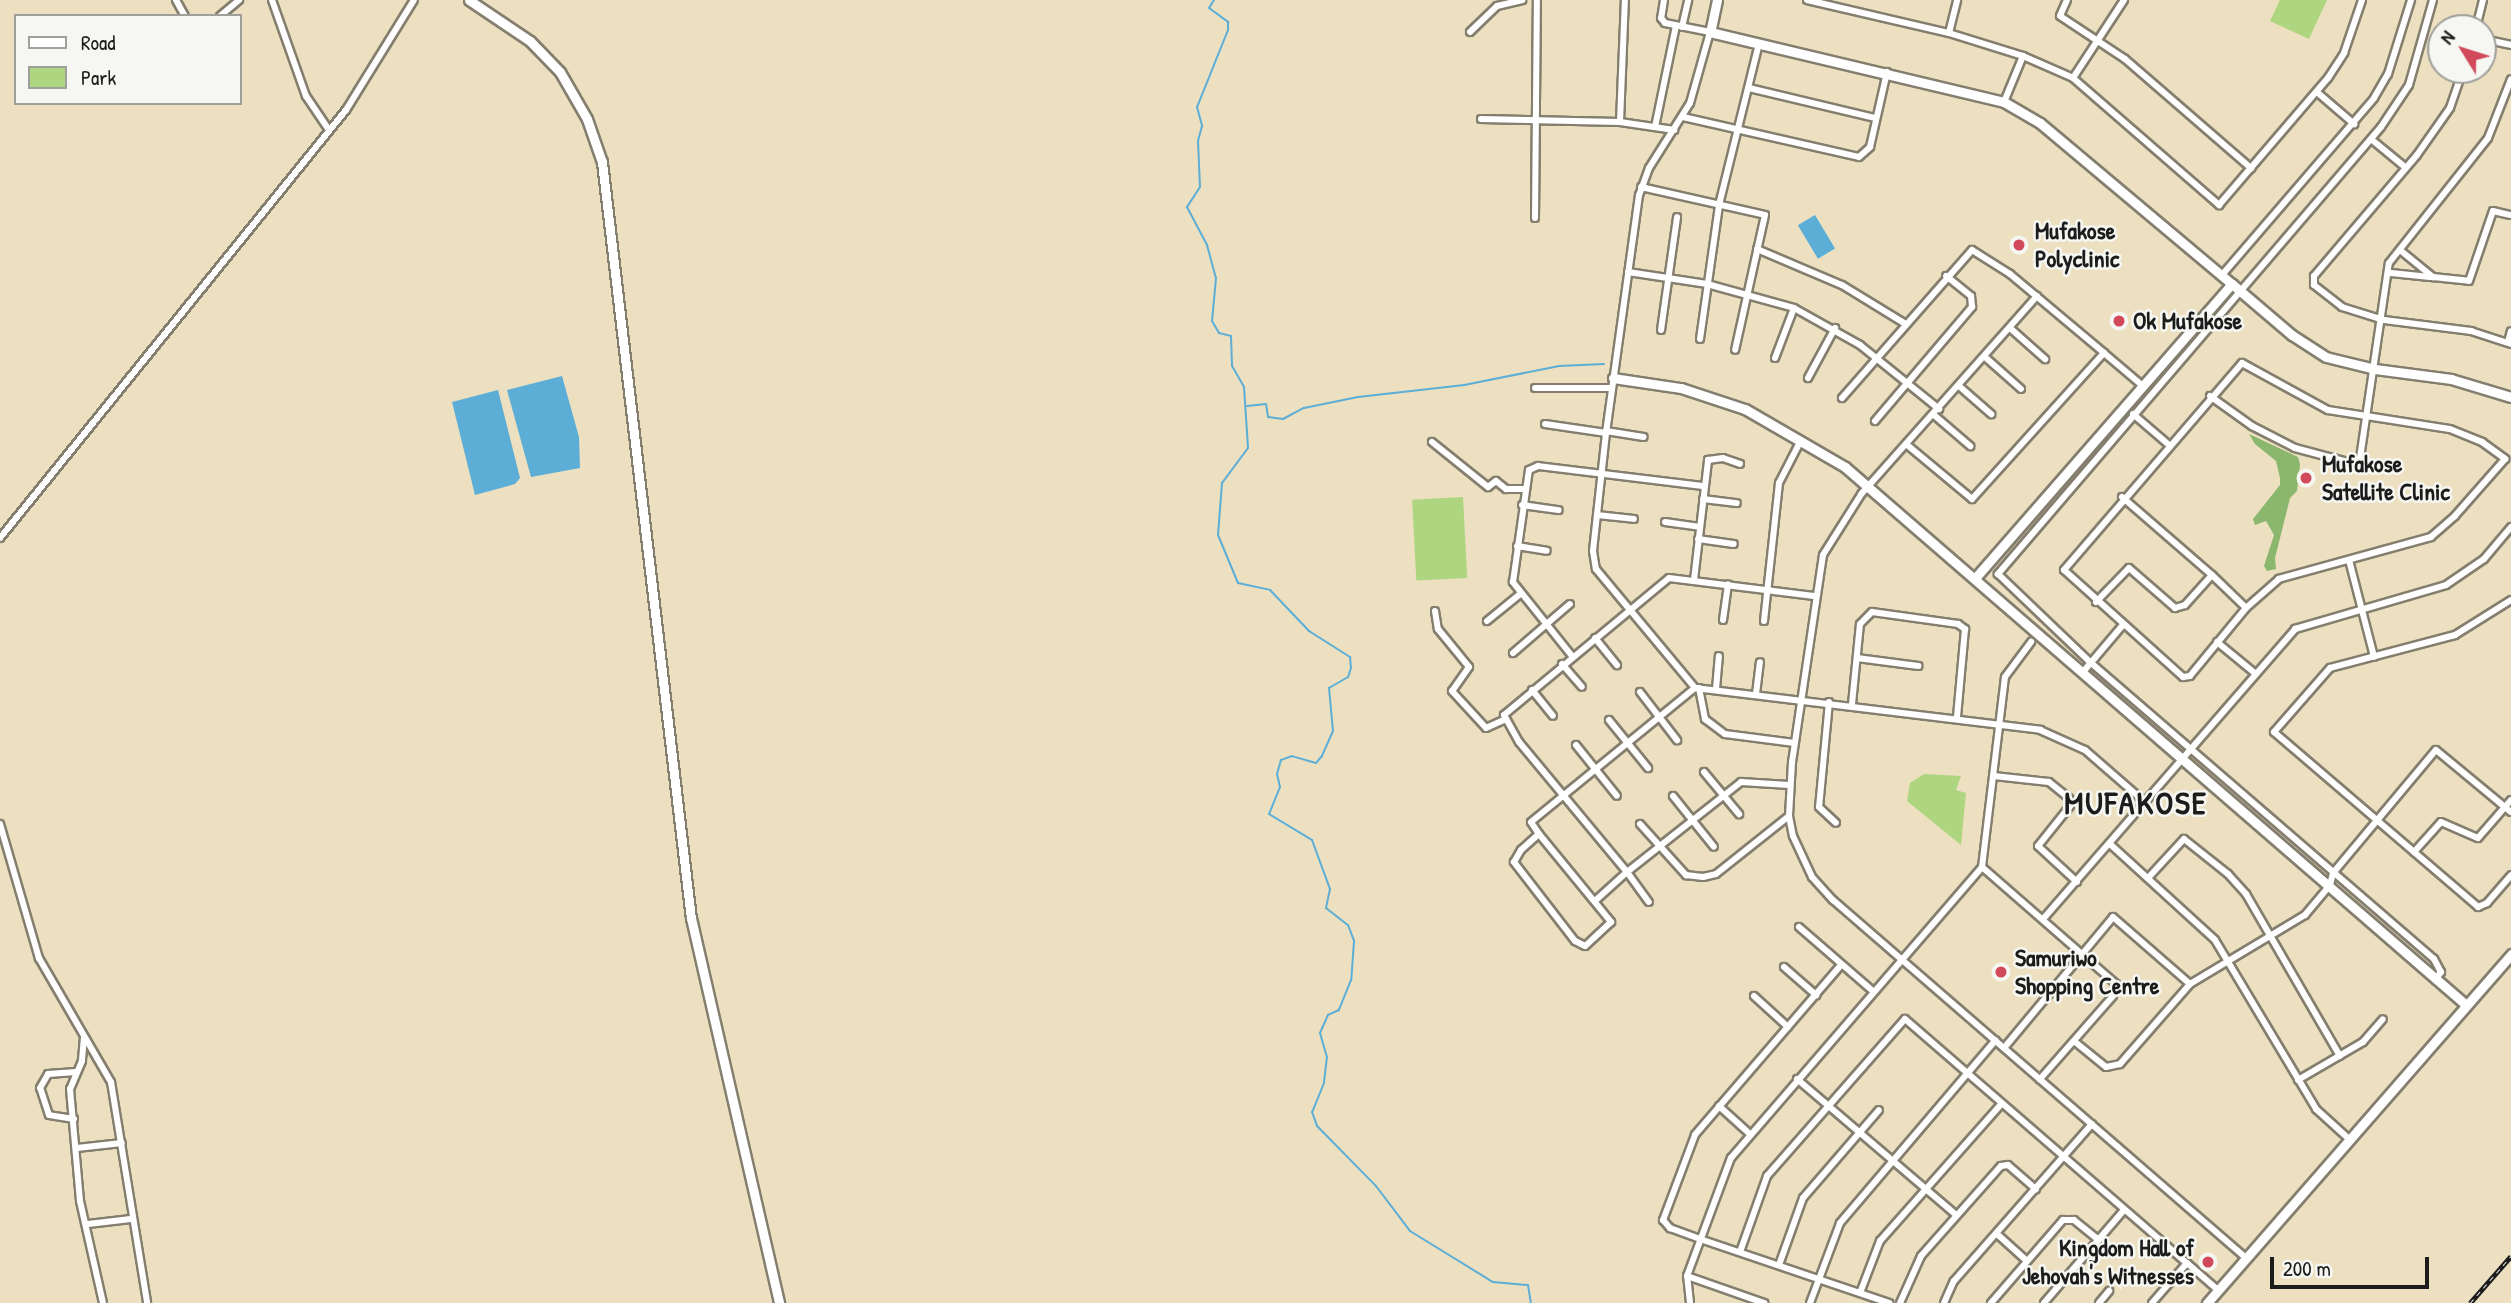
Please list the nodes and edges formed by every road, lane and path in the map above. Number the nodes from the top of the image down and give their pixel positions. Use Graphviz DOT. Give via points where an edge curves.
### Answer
graph roads {
  1 [pos="239,0"];
  2 [pos="272,0"];
  3 [pos="414,0"];
  4 [pos="469,0"];
  5 [pos="1522,0"];
  6 [pos="1537,0"];
  7 [pos="1625,0"];
  8 [pos="1664,0"];
  9 [pos="1688,0"];
  10 [pos="1717,0"];
  11 [pos="1807,0"];
  12 [pos="1957,0"];
  13 [pos="2067,0"];
  14 [pos="2124,0"];
  15 [pos="2362,0"];
  16 [pos="2411,0"];
  17 [pos="2433,0"];
  18 [pos="222,14"];
  19 [pos="1679,27"];
  20 [pos="1470,32"];
  21 [pos="1710,32"];
  22 [pos="1949,33"];
  23 [pos="2098,40"];
  24 [pos="1759,43"];
  25 [pos="2023,56"];
  26 [pos="1887,72"];
  27 [pos="2073,78"];
  28 [pos="2511,79"];
  29 [pos="2458,84"];
  30 [pos="1749,88"];
  31 [pos="2318,93"];
  32 [pos="2004,102"];
  33 [pos="1683,117"];
  34 [pos="1875,118"];
  35 [pos="1482,119"];
  36 [pos="1535,121"];
  37 [pos="1620,122"];
  38 [pos="2354,124"];
  39 [pos="1655,127"];
  40 [pos="1738,128"];
  41 [pos="330,130"];
  42 [pos="1674,130"];
  43 [pos="2371,139"];
  44 [pos="2251,168"];
  45 [pos="2406,168"];
  46 [pos="1641,187"];
  47 [pos="1719,205"];
  48 [pos="2511,215"];
  49 [pos="1677,217"];
  50 [pos="1535,218"];
  51 [pos="1757,249"];
  52 [pos="2400,250"];
  53 [pos="1628,272"];
  54 [pos="2390,273"];
  55 [pos="2222,275"];
  56 [pos="1946,276"];
  57 [pos="1669,277"];
  58 [pos="2433,277"];
  59 [pos="1707,284"];
  60 [pos="2236,287"];
  61 [pos="1748,293"];
  62 [pos="2037,296"];
  63 [pos="1794,308"];
  64 [pos="2384,320"];
  65 [pos="1904,323"];
  66 [pos="1835,328"];
  67 [pos="2010,328"];
  68 [pos="1661,330"];
  69 [pos="2511,331"];
  70 [pos="1700,339"];
  71 [pos="2510,343"];
  72 [pos="1735,350"];
  73 [pos="2104,352"];
  74 [pos="1875,357"];
  75 [pos="1985,357"];
  76 [pos="1775,358"];
  77 [pos="2045,359"];
  78 [pos="2375,369"];
  79 [pos="1808,378"];
  80 [pos="1906,382"];
  81 [pos="1613,383"];
  82 [pos="1959,386"];
  83 [pos="2143,386"];
  84 [pos="1535,388"];
  85 [pos="2021,389"];
  86 [pos="2210,396"];
  87 [pos="2511,397"];
  88 [pos="1842,398"];
  89 [pos="1936,412"];
  90 [pos="1991,414"];
  91 [pos="2133,414"];
  92 [pos="2368,418"];
  93 [pos="1874,421"];
  94 [pos="1545,424"];
  95 [pos="1606,432"];
  96 [pos="1644,437"];
  97 [pos="1802,438"];
  98 [pos="1432,443"];
  99 [pos="1906,444"];
  100 [pos="2168,444"];
  101 [pos="1970,446"];
  102 [pos="1740,464"];
  103 [pos="1602,473"];
  104 [pos="1704,486"];
  105 [pos="1868,486"];
  106 [pos="1524,489"];
  107 [pos="2122,497"];
  108 [pos="1703,499"];
  109 [pos="1737,503"];
  110 [pos="1522,505"];
  111 [pos="1559,510"];
  112 [pos="1597,516"];
  113 [pos="1634,519"];
  114 [pos="1665,522"];
  115 [pos="1700,527"];
  116 [pos="2511,527"];
  117 [pos="0,538"];
  118 [pos="1698,539"];
  119 [pos="1734,544"];
  120 [pos="1517,546"];
  121 [pos="1548,551"];
  122 [pos="2349,560"];
  123 [pos="2211,575"];
  124 [pos="1976,577"];
  125 [pos="1694,580"];
  126 [pos="1728,584"];
  127 [pos="1766,589"];
  128 [pos="1519,595"];
  129 [pos="1814,596"];
  130 [pos="2511,600"];
  131 [pos="2096,602"];
  132 [pos="1570,604"];
  133 [pos="2246,608"];
  134 [pos="2363,609"];
  135 [pos="1629,610"];
  136 [pos="1435,611"];
  137 [pos="1723,620"];
  138 [pos="1487,621"];
  139 [pos="1764,621"];
  140 [pos="1545,625"];
  141 [pos="2122,626"];
  142 [pos="1595,638"];
  143 [pos="2031,642"];
  144 [pos="2217,642"];
  145 [pos="1513,653"];
  146 [pos="1572,656"];
  147 [pos="1718,656"];
  148 [pos="2374,657"];
  149 [pos="1857,658"];
  150 [pos="1760,662"];
  151 [pos="2090,662"];
  152 [pos="1562,664"];
  153 [pos="1617,665"];
  154 [pos="1918,666"];
  155 [pos="2083,672"];
  156 [pos="2256,674"];
  157 [pos="1582,687"];
  158 [pos="1697,688"];
  159 [pos="1716,689"];
  160 [pos="1532,690"];
  161 [pos="1640,692"];
  162 [pos="1756,694"];
  163 [pos="1800,698"];
  164 [pos="1829,702"];
  165 [pos="1852,704"];
  166 [pos="1553,716"];
  167 [pos="1659,716"];
  168 [pos="1957,718"];
  169 [pos="1504,720"];
  170 [pos="1609,720"];
  171 [pos="1999,724"];
  172 [pos="1677,740"];
  173 [pos="1628,743"];
  174 [pos="1794,743"];
  175 [pos="1576,745"];
  176 [pos="2191,750"];
  177 [pos="2184,758"];
  178 [pos="1648,768"];
  179 [pos="1597,769"];
  180 [pos="1704,772"];
  181 [pos="1994,776"];
  182 [pos="1789,785"];
  183 [pos="1724,794"];
  184 [pos="1563,796"];
  185 [pos="1617,796"];
  186 [pos="1673,796"];
  187 [pos="2511,800"];
  188 [pos="2146,803"];
  189 [pos="2508,809"];
  190 [pos="1740,814"];
  191 [pos="1789,816"];
  192 [pos="1693,819"];
  193 [pos="2376,821"];
  194 [pos="1836,823"];
  195 [pos="0,824"];
  196 [pos="1640,824"];
  197 [pos="1539,835"];
  198 [pos="2110,844"];
  199 [pos="1661,847"];
  200 [pos="1714,847"];
  201 [pos="2414,852"];
  202 [pos="1982,867"];
  203 [pos="1627,873"];
  204 [pos="2333,873"];
  205 [pos="2511,875"];
  206 [pos="2148,878"];
  207 [pos="2077,882"];
  208 [pos="2330,885"];
  209 [pos="1596,900"];
  210 [pos="1649,902"];
  211 [pos="2044,918"];
  212 [pos="1799,927"];
  213 [pos="2270,937"];
  214 [pos="2083,952"];
  215 [pos="2511,954"];
  216 [pos="1900,959"];
  217 [pos="2230,963"];
  218 [pos="1841,965"];
  219 [pos="1784,967"];
  220 [pos="2435,980"];
  221 [pos="2190,984"];
  222 [pos="1873,991"];
  223 [pos="1816,995"];
  224 [pos="1754,996"];
  225 [pos="2466,1005"];
  226 [pos="2383,1019"];
  227 [pos="1788,1027"];
  228 [pos="84,1035"];
  229 [pos="1996,1041"];
  230 [pos="2074,1041"];
  231 [pos="2004,1048"];
  232 [pos="2340,1056"];
  233 [pos="76,1072"];
  234 [pos="1968,1074"];
  235 [pos="1797,1079"];
  236 [pos="2040,1079"];
  237 [pos="2298,1080"];
  238 [pos="2001,1104"];
  239 [pos="1828,1105"];
  240 [pos="1719,1106"];
  241 [pos="1880,1110"];
  242 [pos="74,1119"];
  243 [pos="2092,1124"];
  244 [pos="1750,1133"];
  245 [pos="1860,1133"];
  246 [pos="2349,1139"];
  247 [pos="122,1143"];
  248 [pos="77,1148"];
  249 [pos="2064,1157"];
  250 [pos="1893,1161"];
  251 [pos="2036,1189"];
  252 [pos="1925,1190"];
  253 [pos="2124,1210"];
  254 [pos="1956,1215"];
  255 [pos="131,1219"];
  256 [pos="88,1224"];
  257 [pos="1997,1234"];
  258 [pos="1700,1239"];
  259 [pos="2099,1240"];
  260 [pos="1740,1252"];
  261 [pos="2245,1257"];
  262 [pos="2027,1261"];
  263 [pos="2186,1263"];
  264 [pos="1779,1265"];
  265 [pos="1687,1276"];
  266 [pos="1819,1279"];
  267 [pos="2218,1290"];
  268 [pos="2109,1291"];
  269 [pos="1860,1293"];
  270 [pos="103,1303"];
  271 [pos="147,1303"];
  272 [pos="779,1303"];
  273 [pos="1690,1303"];
  274 [pos="1764,1303"];
  275 [pos="1810,1303"];
  276 [pos="1889,1303"];
  277 [pos="1900,1303"];
  278 [pos="1944,1303"];
  279 [pos="1991,1303"];
  280 [pos="2044,1303"];
  281 [pos="2099,1303"];
  282 [pos="2152,1303"];
  283 [pos="2207,1303"];
  1 -- 18 [label="street"];
  2 -- 41 [label="street" via="306,96"];
  3 -- 41 [label="street"];
  4 -- 272 [label="street" via="530,41 560,72 587,119 603,162 693,930"];
  5 -- 20 [label="street" via="1497,6"];
  6 -- 36 [label="street"];
  7 -- 37 [label="street"];
  8 -- 19 [label="street" via="1662,21"];
  9 -- 19 [label="street"];
  10 -- 21 [label="street"];
  11 -- 22 [label="street"];
  12 -- 22 [label="street"];
  13 -- 23 [label="street" via="2060,16"];
  14 -- 23 [label="street"];
  15 -- 31 [label="street" via="2344,53"];
  16 -- 38 [label="street" via="2388,74"];
  17 -- 43 [label="street" via="2409,85"];
  19 -- 21 [label="street"];
  19 -- 39 [label="street"];
  21 -- 24 [label="street"];
  21 -- 33 [label="street"];
  22 -- 25 [label="street"];
  23 -- 27 [label="street"];
  23 -- 44 [label="street"];
  24 -- 26 [label="street"];
  24 -- 30 [label="street"];
  25 -- 27 [label="street"];
  25 -- 32 [label="street"];
  26 -- 32 [label="street"];
  26 -- 34 [label="street"];
  27 -- 44 [label="street" via="2217,204 2222,204"];
  28 -- 52 [label="street" via="2488,138"];
  29 -- 45 [label="street" via="2450,108"];
  30 -- 34 [label="street"];
  30 -- 40 [label="street"];
  31 -- 38 [label="street"];
  31 -- 44 [label="street"];
  32 -- 55 [label="street" via="2040,123"];
  33 -- 40 [label="street"];
  33 -- 42 [label="street"];
  34 -- 40 [label="street" via="1870,147 1864,156 1855,157"];
  35 -- 36 [label="street"];
  36 -- 37 [label="street"];
  36 -- 50 [label="street"];
  37 -- 39 [label="street"];
  38 -- 55 [label="street"];
  39 -- 42 [label="street"];
  40 -- 47 [label="street"];
  41 -- 117 [label="street"];
  42 -- 46 [label="street"];
  43 -- 45 [label="street"];
  43 -- 60 [label="street"];
  45 -- 64 [label="street" via="2314,276 2314,285 2342,307"];
  46 -- 47 [label="street"];
  46 -- 53 [label="street"];
  47 -- 51 [label="street" via="1763,213"];
  47 -- 59 [label="street"];
  48 -- 58 [label="street" via="2493,211 2471,280"];
  49 -- 57 [label="street"];
  51 -- 61 [label="street"];
  51 -- 65 [label="street" via="1842,285"];
  52 -- 54 [label="street" via="2389,263"];
  52 -- 58 [label="street"];
  53 -- 57 [label="street"];
  53 -- 81 [label="street"];
  54 -- 58 [label="street"];
  54 -- 64 [label="street"];
  55 -- 60 [label="street"];
  56 -- 62 [label="street" via="1969,251 1976,250"];
  56 -- 65 [label="street"];
  56 -- 80 [label="street" via="1971,296 1972,306"];
  57 -- 59 [label="street"];
  57 -- 68 [label="street"];
  59 -- 61 [label="street"];
  59 -- 70 [label="street"];
  60 -- 78 [label="street" via="2309,347 2326,357"];
  60 -- 83 [label="street"];
  60 -- 91 [label="street"];
  61 -- 63 [label="street"];
  61 -- 72 [label="street"];
  62 -- 67 [label="street"];
  62 -- 73 [label="street"];
  63 -- 66 [label="street"];
  63 -- 76 [label="street"];
  64 -- 71 [label="street" via="2471,331"];
  64 -- 78 [label="street"];
  65 -- 74 [label="street"];
  66 -- 74 [label="street"];
  66 -- 79 [label="street"];
  67 -- 75 [label="street"];
  67 -- 77 [label="street"];
  69 -- 71 [label="street"];
  73 -- 83 [label="street"];
  73 -- 99 [label="street" via="1972,499"];
  74 -- 80 [label="street"];
  74 -- 88 [label="street"];
  75 -- 82 [label="street"];
  75 -- 85 [label="street"];
  78 -- 87 [label="street" via="2451,379"];
  78 -- 92 [label="street"];
  80 -- 89 [label="street"];
  80 -- 93 [label="street"];
  81 -- 84 [label="street"];
  81 -- 95 [label="street"];
  81 -- 97 [label="street" via="1711,397"];
  82 -- 89 [label="street"];
  82 -- 90 [label="street"];
  83 -- 124 [label="street"];
  86 -- 92 [label="street" via="2235,366 2246,363 2308,402"];
  86 -- 92 [label="street" via="2252,426 2295,448 2359,465"];
  86 -- 100 [label="street"];
  89 -- 99 [label="street"];
  89 -- 101 [label="street"];
  91 -- 100 [label="street"];
  91 -- 151 [label="street" via="1998,574"];
  92 -- 122 [label="street" via="2450,429 2482,442 2505,459 2431,537"];
  94 -- 95 [label="street"];
  95 -- 96 [label="street"];
  95 -- 103 [label="street"];
  97 -- 105 [label="street"];
  97 -- 127 [label="street" via="1779,483"];
  98 -- 106 [label="street" via="1488,487 1496,481 1506,489"];
  99 -- 105 [label="street"];
  100 -- 107 [label="street"];
  102 -- 104 [label="street" via="1711,458"];
  103 -- 104 [label="street"];
  103 -- 106 [label="street" via="1532,467"];
  103 -- 112 [label="street"];
  104 -- 108 [label="street"];
  105 -- 124 [label="street"];
  105 -- 129 [label="street" via="1823,555"];
  106 -- 110 [label="street"];
  107 -- 123 [label="street"];
  107 -- 131 [label="street" via="2064,566 2066,575"];
  108 -- 109 [label="street"];
  108 -- 115 [label="street"];
  110 -- 111 [label="street"];
  110 -- 120 [label="street"];
  112 -- 113 [label="street"];
  112 -- 135 [label="street" via="1594,565"];
  114 -- 115 [label="street"];
  115 -- 118 [label="street"];
  116 -- 134 [label="street" via="2484,559 2459,578 2434,590"];
  118 -- 119 [label="street"];
  118 -- 125 [label="street"];
  120 -- 121 [label="street"];
  120 -- 128 [label="street" via="1513,582"];
  122 -- 133 [label="street" via="2279,579"];
  122 -- 134 [label="street"];
  123 -- 131 [label="street" via="2180,608 2126,569"];
  123 -- 133 [label="street"];
  124 -- 155 [label="street"];
  125 -- 126 [label="street"];
  125 -- 135 [label="street" via="1669,578"];
  126 -- 127 [label="street"];
  126 -- 137 [label="street"];
  127 -- 129 [label="street"];
  127 -- 139 [label="street"];
  128 -- 138 [label="street"];
  128 -- 140 [label="street"];
  129 -- 163 [label="street"];
  130 -- 148 [label="street" via="2455,635"];
  131 -- 141 [label="street"];
  132 -- 140 [label="street"];
  133 -- 144 [label="street"];
  134 -- 148 [label="street"];
  134 -- 156 [label="street" via="2299,626"];
  135 -- 142 [label="street"];
  135 -- 158 [label="street"];
  136 -- 169 [label="street" via="1438,629 1469,667 1452,691 1486,728"];
  140 -- 145 [label="street"];
  140 -- 146 [label="street"];
  141 -- 144 [label="street" via="2183,677 2190,676"];
  141 -- 151 [label="street"];
  142 -- 146 [label="street"];
  142 -- 153 [label="street"];
  143 -- 171 [label="street" via="2007,671"];
  144 -- 156 [label="street"];
  146 -- 152 [label="street"];
  147 -- 159 [label="street"];
  148 -- 193 [label="street" via="2326,670 2274,732"];
  149 -- 154 [label="street"];
  149 -- 165 [label="street"];
  149 -- 168 [label="street" via="1860,624 1867,613 1962,626 1967,634"];
  150 -- 162 [label="street"];
  151 -- 155 [label="street"];
  151 -- 176 [label="street"];
  152 -- 157 [label="street"];
  152 -- 160 [label="street"];
  155 -- 177 [label="street"];
  156 -- 176 [label="street"];
  158 -- 159 [label="street"];
  158 -- 167 [label="street"];
  158 -- 174 [label="street" via="1705,719 1725,734"];
  159 -- 162 [label="street"];
  160 -- 166 [label="street"];
  160 -- 169 [label="street" via="1508,710"];
  161 -- 167 [label="street"];
  162 -- 163 [label="street"];
  163 -- 164 [label="street"];
  163 -- 174 [label="street"];
  164 -- 165 [label="street"];
  164 -- 194 [label="street" via="1819,807"];
  165 -- 168 [label="street"];
  167 -- 172 [label="street"];
  167 -- 173 [label="street"];
  168 -- 171 [label="street"];
  169 -- 184 [label="street"];
  170 -- 173 [label="street"];
  171 -- 181 [label="street"];
  171 -- 188 [label="street" via="2051,733 2075,744"];
  173 -- 178 [label="street"];
  173 -- 179 [label="street"];
  174 -- 182 [label="street"];
  175 -- 179 [label="street"];
  176 -- 177 [label="street"];
  176 -- 204 [label="street"];
  177 -- 188 [label="street"];
  177 -- 208 [label="street"];
  179 -- 184 [label="street"];
  179 -- 185 [label="street"];
  180 -- 183 [label="street"];
  181 -- 202 [label="street"];
  181 -- 207 [label="street" via="2049,782 2069,798 2070,806 2038,846"];
  182 -- 183 [label="street" via="1748,780"];
  182 -- 191 [label="street"];
  183 -- 190 [label="street"];
  183 -- 192 [label="street"];
  184 -- 197 [label="street" via="1531,822"];
  184 -- 203 [label="street"];
  186 -- 192 [label="street"];
  187 -- 189 [label="street"];
  188 -- 198 [label="street"];
  189 -- 193 [label="street" via="2438,750"];
  189 -- 201 [label="street" via="2478,838 2471,838 2449,821 2441,822"];
  191 -- 199 [label="street" via="1711,877 1686,875"];
  191 -- 216 [label="street" via="1800,856 1812,877"];
  192 -- 199 [label="street"];
  192 -- 200 [label="street"];
  193 -- 201 [label="street"];
  193 -- 204 [label="street"];
  195 -- 228 [label="street" via="39,958"];
  196 -- 199 [label="street"];
  197 -- 209 [label="street"];
  197 -- 209 [label="street" via="1514,862 1579,946 1591,942 1611,922"];
  198 -- 206 [label="street"];
  198 -- 207 [label="street"];
  199 -- 203 [label="street"];
  201 -- 205 [label="street" via="2478,907"];
  202 -- 211 [label="street"];
  202 -- 216 [label="street"];
  203 -- 209 [label="street"];
  203 -- 210 [label="street"];
  204 -- 208 [label="street"];
  204 -- 220 [label="street" via="2438,963 2441,972"];
  206 -- 213 [label="street" via="2179,841 2189,840 2246,894"];
  206 -- 217 [label="street" via="2215,940"];
  207 -- 211 [label="street"];
  208 -- 213 [label="street" via="2300,919"];
  208 -- 220 [label="street"];
  211 -- 214 [label="street"];
  212 -- 218 [label="street"];
  213 -- 217 [label="street"];
  213 -- 232 [label="street"];
  214 -- 221 [label="street" via="2117,917"];
  214 -- 230 [label="street" via="2114,978 2116,990"];
  214 -- 231 [label="street"];
  215 -- 225 [label="street"];
  216 -- 222 [label="street"];
  216 -- 229 [label="street"];
  217 -- 221 [label="street"];
  217 -- 237 [label="street"];
  218 -- 222 [label="street"];
  218 -- 223 [label="street"];
  219 -- 223 [label="street"];
  220 -- 225 [label="street"];
  221 -- 230 [label="street" via="2116,1067 2106,1067"];
  222 -- 235 [label="street"];
  223 -- 227 [label="street"];
  224 -- 227 [label="street"];
  225 -- 246 [label="street"];
  226 -- 232 [label="street" via="2363,1042"];
  227 -- 240 [label="street"];
  228 -- 233 [label="street"];
  228 -- 247 [label="street" via="108,1072"];
  229 -- 231 [label="street"];
  229 -- 234 [label="street"];
  230 -- 236 [label="street"];
  231 -- 236 [label="street"];
  232 -- 237 [label="street"];
  233 -- 242 [label="street" via="70,1089"];
  233 -- 242 [label="street" via="48,1074 40,1088 49,1115"];
  234 -- 238 [label="street"];
  234 -- 239 [label="street" via="1905,1019"];
  234 -- 250 [label="street"];
  235 -- 239 [label="street"];
  235 -- 244 [label="street"];
  236 -- 243 [label="street"];
  237 -- 246 [label="street" via="2319,1113"];
  238 -- 249 [label="street"];
  238 -- 252 [label="street"];
  239 -- 245 [label="street"];
  239 -- 260 [label="street" via="1763,1182"];
  240 -- 244 [label="street"];
  240 -- 258 [label="street" via="1690,1144 1663,1220 1666,1226"];
  241 -- 245 [label="street"];
  242 -- 248 [label="street"];
  243 -- 249 [label="street"];
  243 -- 261 [label="street"];
  244 -- 258 [label="street" via="1726,1166"];
  245 -- 250 [label="street"];
  245 -- 264 [label="street" via="1803,1198"];
  246 -- 261 [label="street"];
  247 -- 248 [label="street"];
  247 -- 255 [label="street"];
  248 -- 256 [label="street" via="80,1201"];
  249 -- 251 [label="street"];
  249 -- 253 [label="street"];
  250 -- 252 [label="street"];
  250 -- 266 [label="street" via="1840,1223"];
  251 -- 254 [label="street" via="2004,1164"];
  251 -- 257 [label="street"];
  252 -- 254 [label="street"];
  252 -- 269 [label="street" via="1876,1247"];
  253 -- 259 [label="street"];
  253 -- 263 [label="street"];
  254 -- 277 [label="street" via="1915,1264"];
  255 -- 256 [label="street"];
  255 -- 271 [label="street"];
  256 -- 270 [label="street"];
  257 -- 262 [label="street"];
  257 -- 278 [label="street" via="1954,1280"];
  258 -- 260 [label="street"];
  258 -- 265 [label="street"];
  259 -- 262 [label="street" via="2066,1219"];
  259 -- 280 [label="street"];
  260 -- 264 [label="street"];
  261 -- 267 [label="street"];
  262 -- 279 [label="street"];
  263 -- 267 [label="street"];
  263 -- 282 [label="street"];
  264 -- 266 [label="street"];
  265 -- 273 [label="street"];
  265 -- 274 [label="street"];
  266 -- 269 [label="street"];
  266 -- 275 [label="street"];
  267 -- 283 [label="street"];
  268 -- 281 [label="street"];
  269 -- 276 [label="street"];
}
